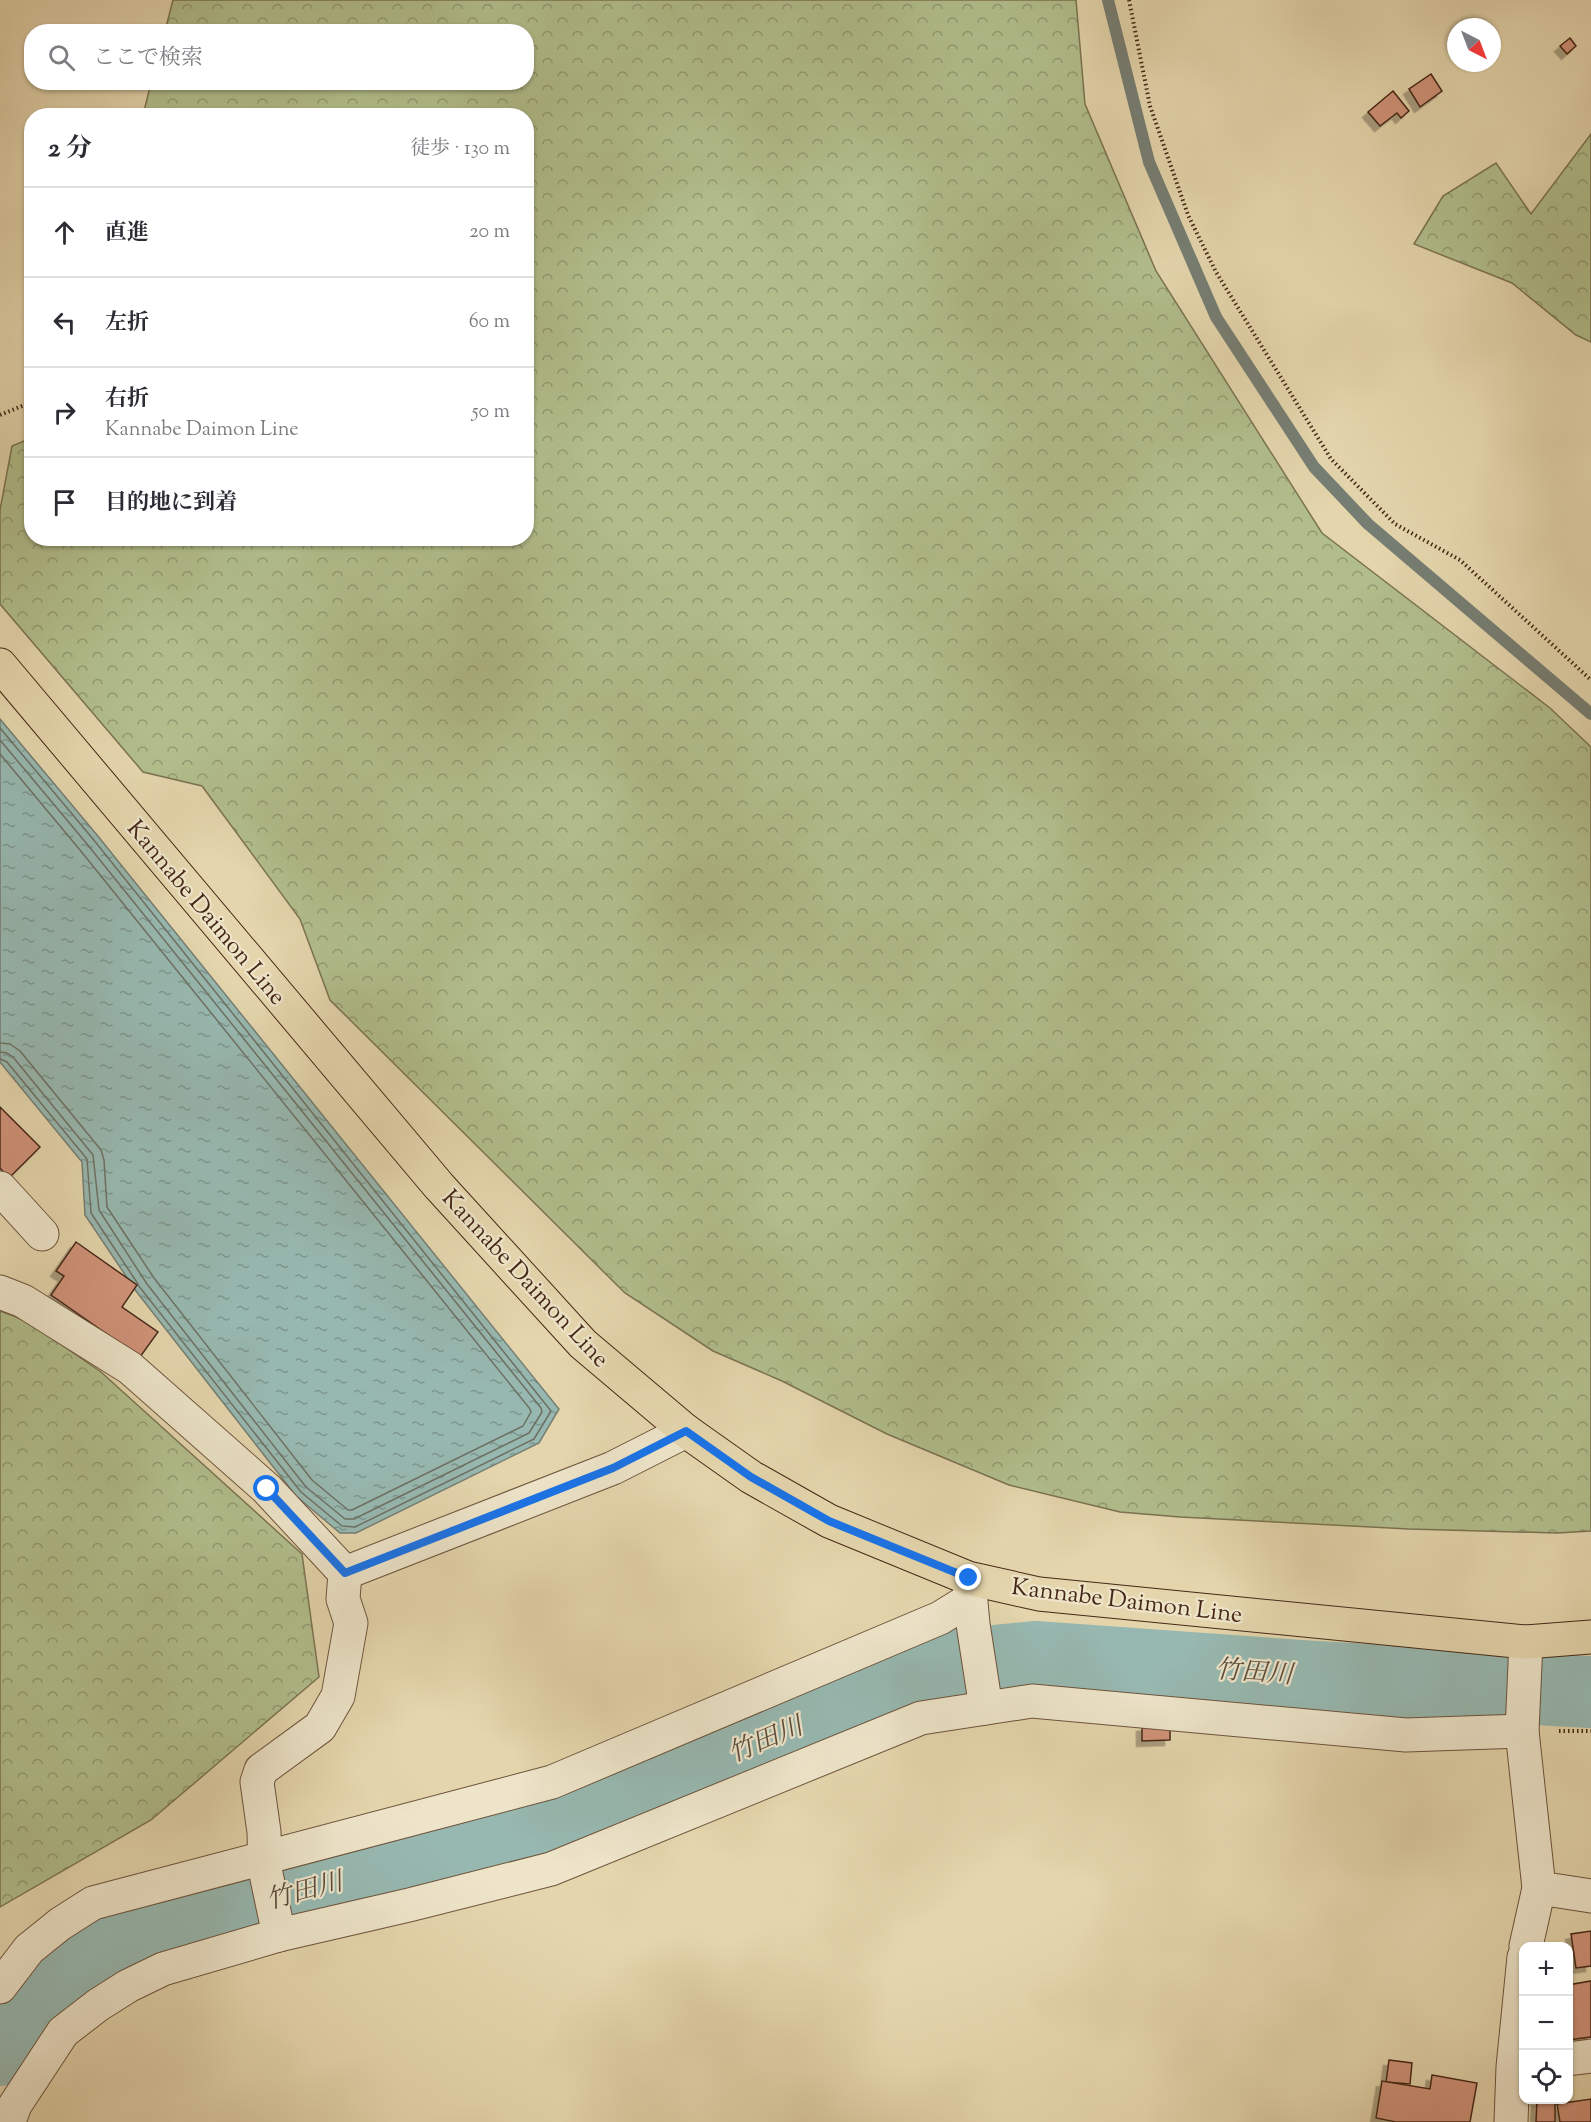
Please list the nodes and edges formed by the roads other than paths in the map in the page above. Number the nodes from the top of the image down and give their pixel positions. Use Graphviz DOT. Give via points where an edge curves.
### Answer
graph roads {
  1 [pos="0,665"];
  2 [pos="0,1188"];
  3 [pos="42,1234"];
  4 [pos="0,1292"];
  5 [pos="686,1431"];
  6 [pos="345,1573"];
  7 [pos="970,1600"];
  8 [pos="1591,1637"];
  9 [pos="1526,1656"];
  10 [pos="985,1702"];
  11 [pos="1521,1726"];
  12 [pos="264,1864"];
  13 [pos="1539,1888"];
  14 [pos="1591,1896"];
  15 [pos="278,1931"];
  16 [pos="1527,1942"];
  17 [pos="0,1988"];
  18 [pos="1522,1996"];
  19 [pos="1591,2056"];
  20 [pos="1573,2058"];
  21 [pos="1518,2066"];
  22 [pos="9,2122"];
  23 [pos="1511,2122"];
  1 -- 5 [label="main road, Kannabe Daimon Line" via="439,1186 583,1344"];
  2 -- 3 [label="street"];
  4 -- 6 [label="street" via="23,1301 130,1368 267,1489"];
  5 -- 6 [label="street" via="613,1468"];
  5 -- 7 [label="main road, Kannabe Daimon Line" via="751,1477"];
  6 -- 12 [label="street" via="343,1599 351,1623 338,1696 320,1727 261,1770 257,1782"];
  7 -- 9 [label="main road, Kannabe Daimon Line" via="1039,1594"];
  7 -- 10 [label="street"];
  7 -- 12 [label="street" via="940,1618 552,1782"];
  8 -- 9 [label="main road, Kannabe Daimon Line"];
  9 -- 11 [label="street"];
  10 -- 11 [label="street" via="1032,1701 1406,1735"];
  10 -- 15 [label="street" via="921,1718 551,1869 409,1905"];
  11 -- 13 [label="street"];
  12 -- 15 [label="street"];
  12 -- 17 [label="street" via="93,1903 29,1949"];
  13 -- 14 [label="street"];
  13 -- 16 [label="street"];
  15 -- 22 [label="street" via="164,1969 98,2005 63,2032 15,2105"];
  18 -- 21 [label="street"];
  19 -- 20 [label="street"];
  21 -- 23 [label="street"];
}
